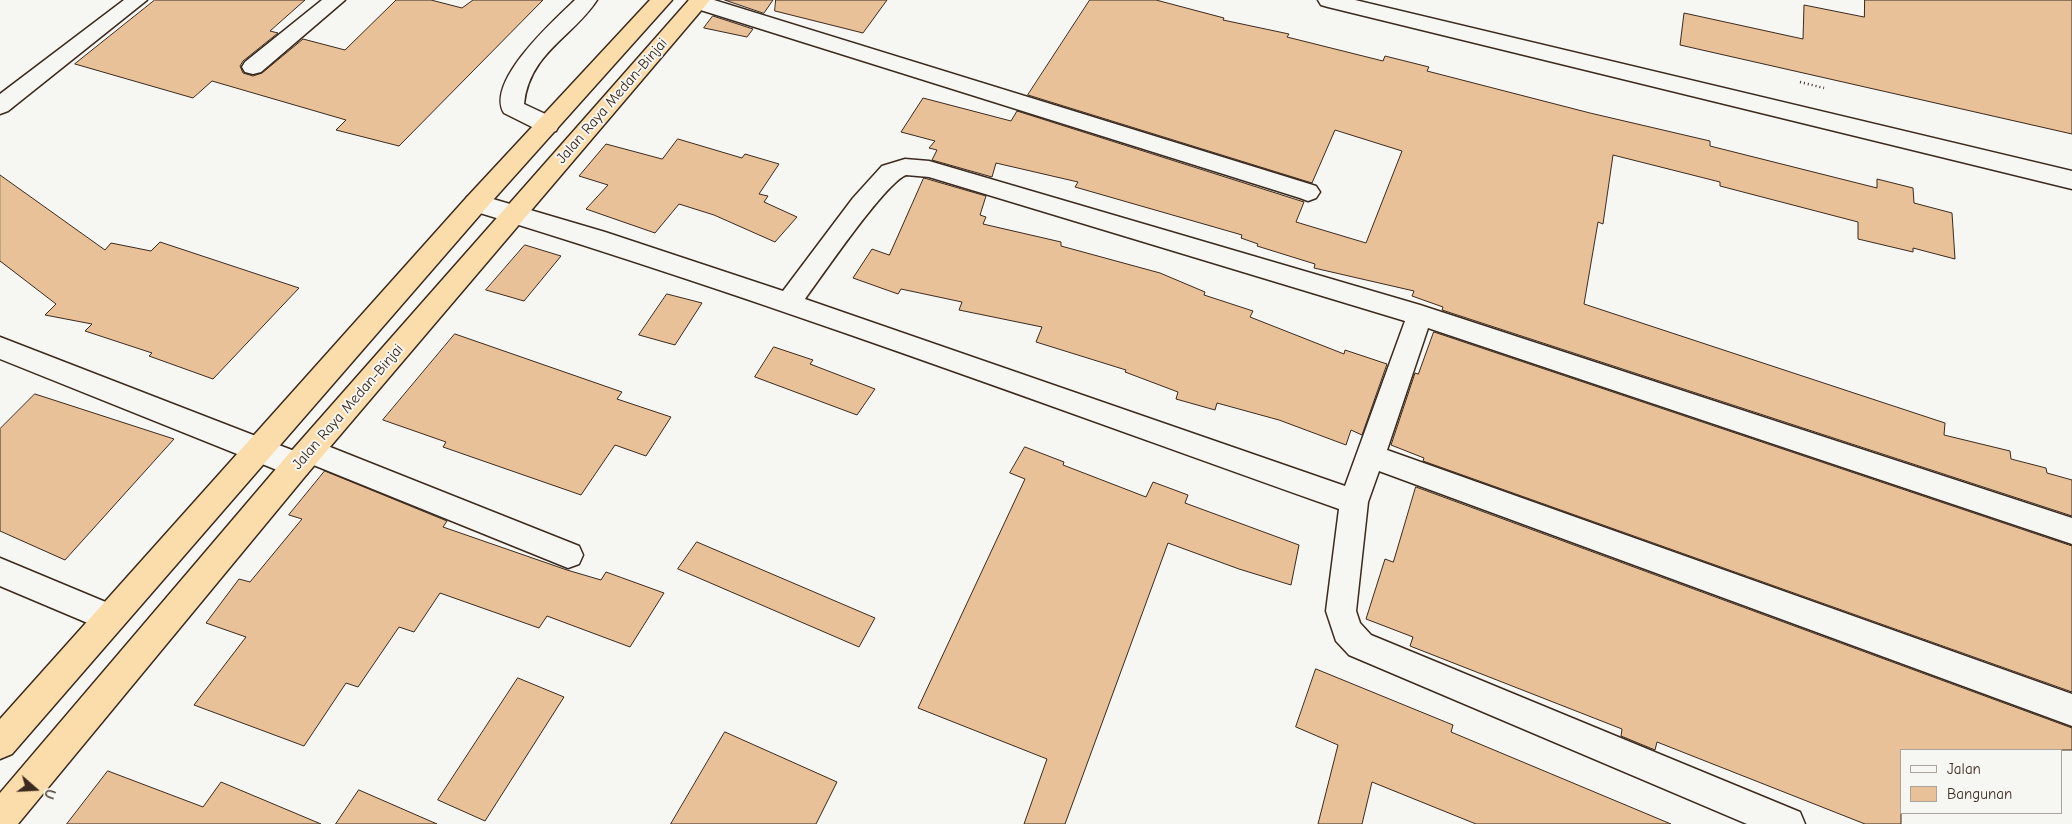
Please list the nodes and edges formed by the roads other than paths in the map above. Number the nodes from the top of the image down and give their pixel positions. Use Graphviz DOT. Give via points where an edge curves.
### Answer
graph roads {
  1 [pos="137,0"];
  2 [pos="335,0"];
  3 [pos="587,0"];
  4 [pos="662,0"];
  5 [pos="1328,0"];
  6 [pos="699,1"];
  7 [pos="253,66"];
  8 [pos="0,106"];
  9 [pos="548,125"];
  10 [pos="2072,180"];
  11 [pos="1308,192"];
  12 [pos="476,203"];
  13 [pos="514,214"];
  14 [pos="788,303"];
  15 [pos="1420,315"];
  16 [pos="0,348"];
  17 [pos="258,451"];
  18 [pos="1371,456"];
  19 [pos="304,458"];
  20 [pos="1354,502"];
  21 [pos="2072,531"];
  22 [pos="568,555"];
  23 [pos="0,572"];
  24 [pos="109,618"];
  25 [pos="2072,710"];
  26 [pos="0,743"];
  27 [pos="0,818"];
  28 [pos="1788,824"];
  1 -- 8 [label="street"];
  2 -- 7 [label="street"];
  3 -- 9 [label="street" via="520,72 511,95 512,108"];
  4 -- 9 [label="highway, Jalan Raya Medan-Binjai"];
  5 -- 10 [label="street"];
  6 -- 11 [label="street"];
  6 -- 13 [label="highway, Jalan Raya Medan-Binjai"];
  9 -- 12 [label="highway, Jalan Raya Medan-Binjai"];
  12 -- 13 [label="street"];
  12 -- 17 [label="highway, Jalan Raya Medan-Binjai"];
  13 -- 14 [label="street"];
  13 -- 19 [label="highway, Jalan Raya Medan-Binjai"];
  14 -- 15 [label="street" via="862,204 890,172 905,167 929,169"];
  14 -- 20 [label="street"];
  15 -- 18 [label="street"];
  15 -- 21 [label="street"];
  16 -- 17 [label="street"];
  17 -- 19 [label="street"];
  17 -- 24 [label="highway, Jalan Raya Medan-Binjai"];
  18 -- 20 [label="street"];
  18 -- 25 [label="street"];
  19 -- 22 [label="street"];
  19 -- 27 [label="highway, Jalan Raya Medan-Binjai"];
  20 -- 28 [label="street" via="1340,611 1347,631 1360,645"];
  23 -- 24 [label="street"];
  24 -- 26 [label="highway, Jalan Raya Medan-Binjai"];
}
